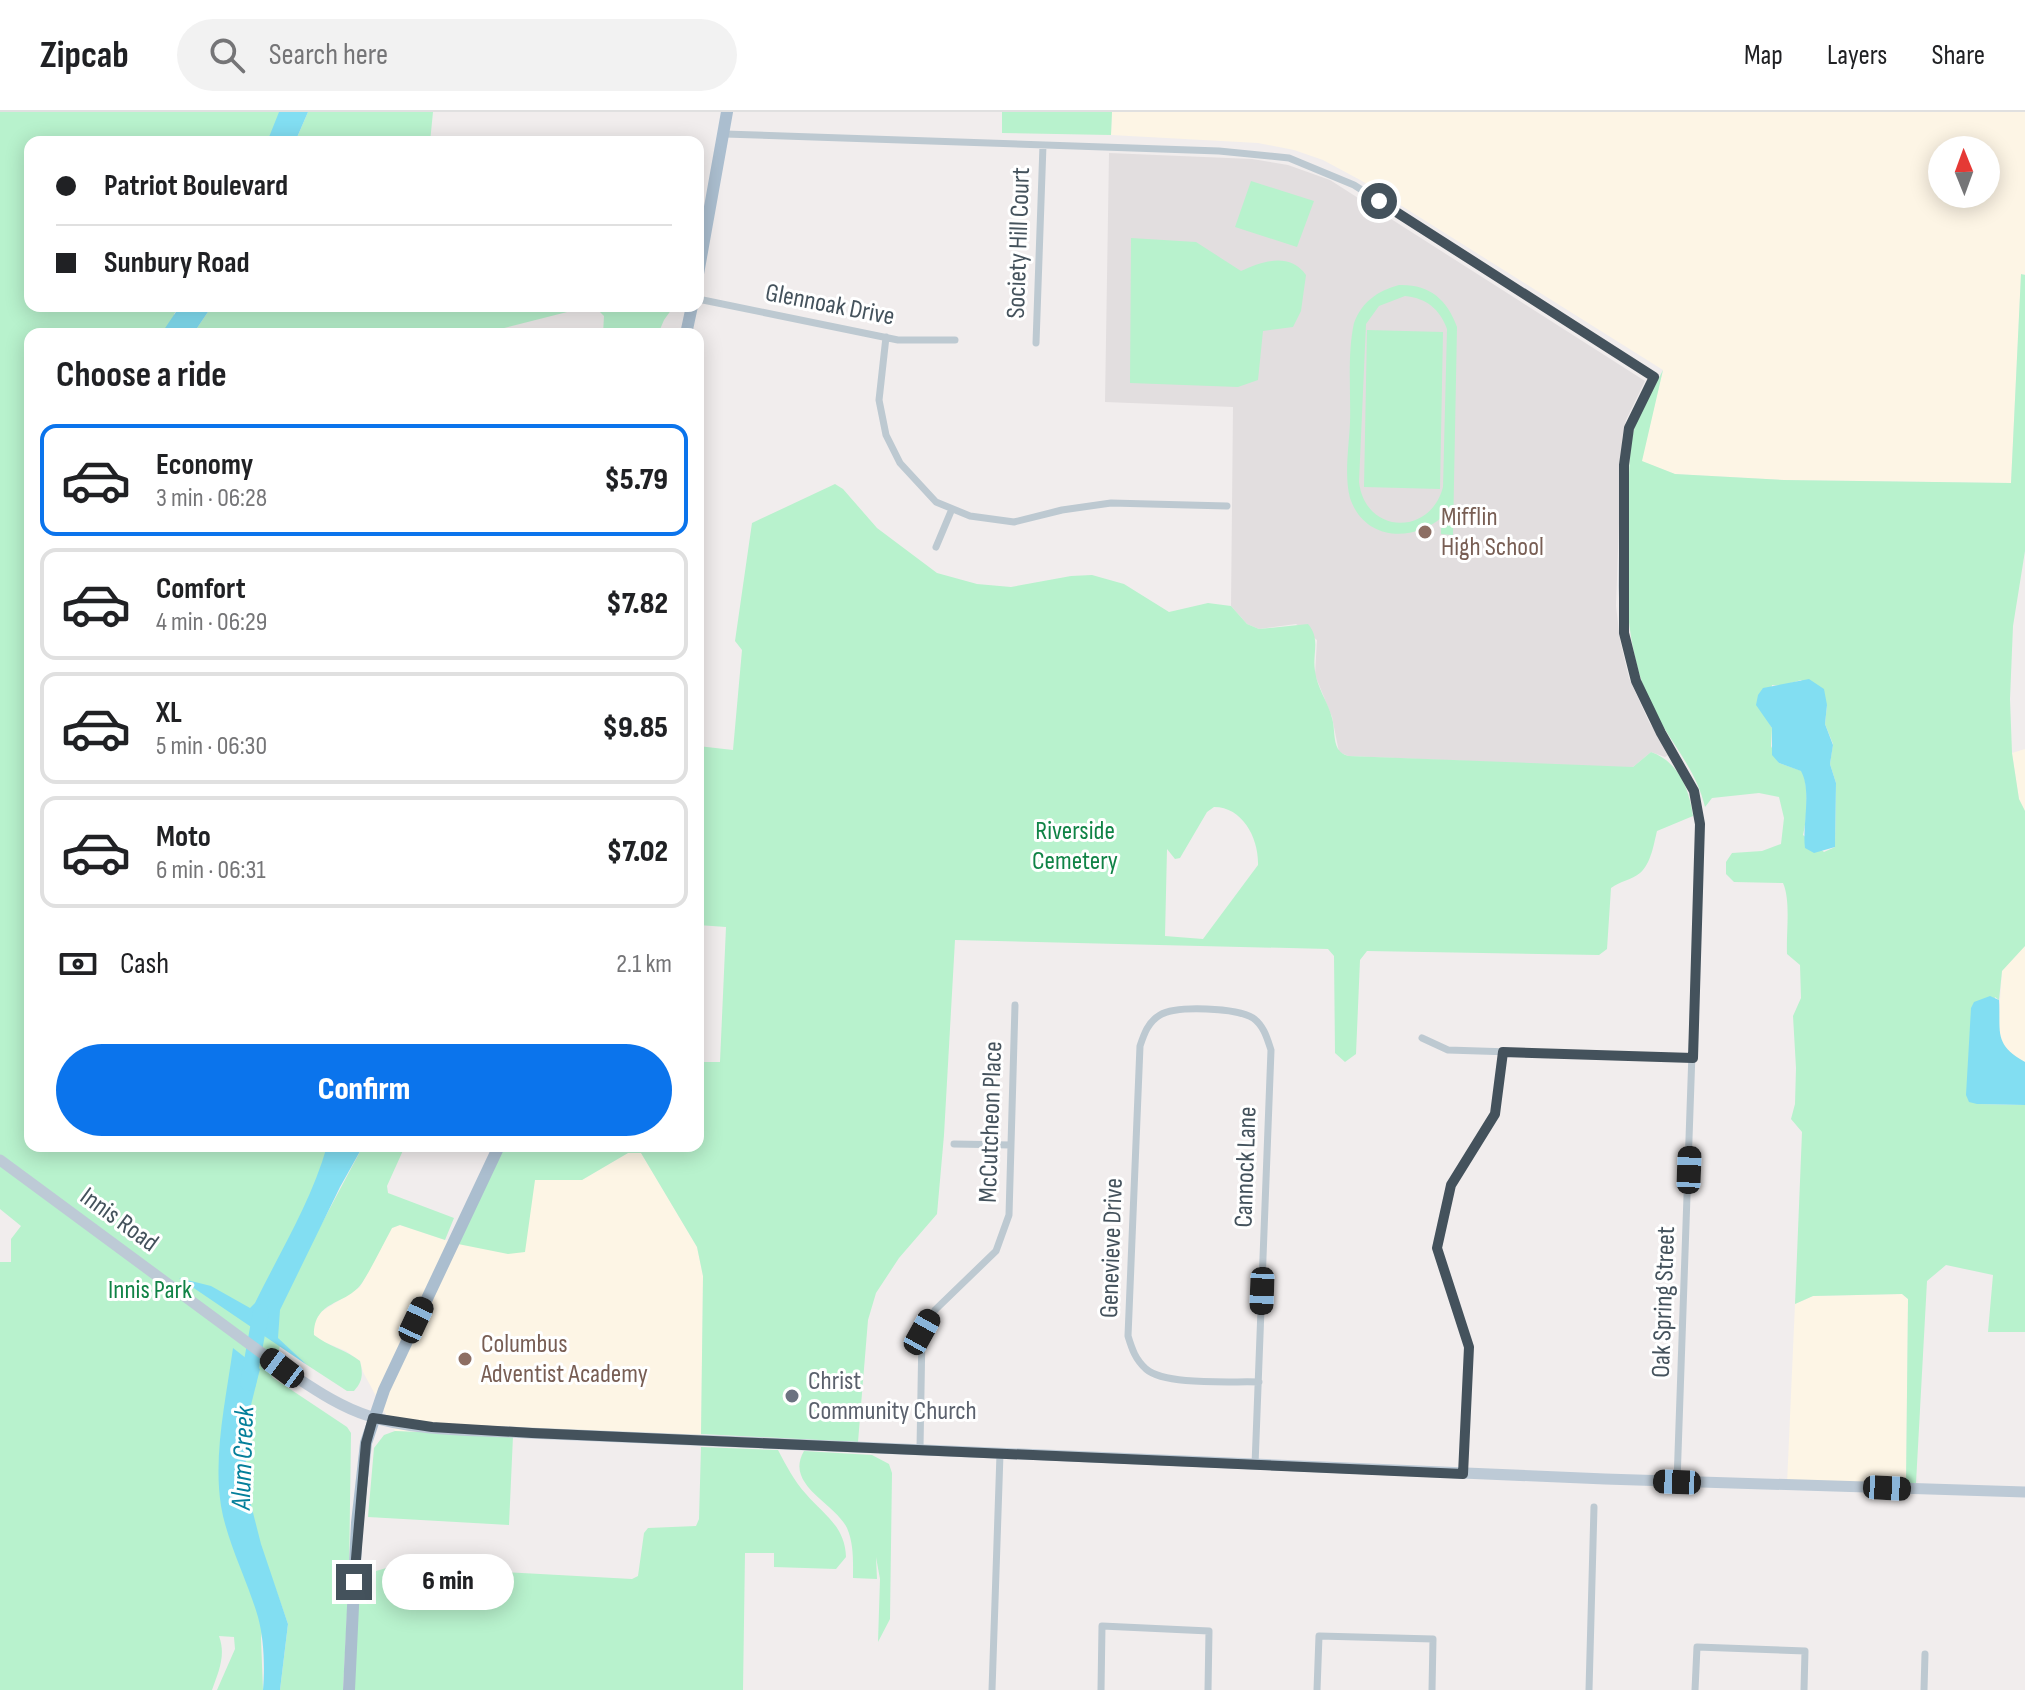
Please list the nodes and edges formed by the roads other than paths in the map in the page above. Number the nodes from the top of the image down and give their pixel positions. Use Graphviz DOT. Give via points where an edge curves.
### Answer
graph roads {
  1 [pos="727,112"];
  2 [pos="725,134"];
  3 [pos="1043,145"];
  4 [pos="704,243"];
  5 [pos="704,300"];
  6 [pos="886,337"];
  7 [pos="955,340"];
  8 [pos="1036,343"];
  9 [pos="1227,506"];
  10 [pos="952,509"];
  11 [pos="936,547"];
  12 [pos="1015,1005"];
  13 [pos="1160,1015"];
  14 [pos="1422,1038"];
  15 [pos="1503,1052"];
  16 [pos="1693,1058"];
  17 [pos="954,1144"];
  18 [pos="1011,1145"];
  19 [pos="496,1152"];
  20 [pos="0,1160"];
  21 [pos="1259,1382"];
  22 [pos="373,1418"];
  23 [pos="920,1448"];
  24 [pos="1000,1454"];
  25 [pos="1255,1465"];
  26 [pos="1463,1474"];
  27 [pos="1677,1482"];
  28 [pos="2025,1492"];
  29 [pos="1594,1507"];
  30 [pos="1925,1654"];
  31 [pos="349,1690"];
  32 [pos="992,1690"];
  33 [pos="1101,1690"];
  34 [pos="1208,1690"];
  35 [pos="1317,1690"];
  36 [pos="1432,1690"];
  37 [pos="1589,1690"];
  38 [pos="1695,1690"];
  39 [pos="1804,1690"];
  40 [pos="1924,1690"];
  1 -- 2 [label="main road"];
  2 -- 3 [label="street"];
  2 -- 4 [label="main road"];
  3 -- 8 [label="street, Society Hill Court"];
  3 -- 16 [label="street, Oak Spring Street" via="1289,158 1354,185 1654,377 1629,428 1624,465 1624,633 1636,681 1694,791 1700,824"];
  5 -- 6 [label="street, Glennoak Drive"];
  6 -- 7 [label="street, Glennoak Drive"];
  6 -- 10 [label="street" via="879,400 886,435 900,463 936,502"];
  9 -- 10 [label="street" via="1111,503 1014,522"];
  10 -- 11 [label="street"];
  12 -- 18 [label="street, McCutcheon Place"];
  13 -- 21 [label="street, Cannock Lane" via="1178,1009 1236,1012 1266,1032 1271,1050"];
  13 -- 21 [label="street, Genevieve Drive" via="1140,1046 1128,1336 1134,1356 1148,1371 1168,1379"];
  14 -- 15 [label="street" via="1448,1050"];
  15 -- 16 [label="street"];
  15 -- 26 [label="street" via="1495,1114 1451,1185 1437,1248 1469,1347"];
  16 -- 27 [label="street, Oak Spring Street"];
  17 -- 18 [label="street"];
  18 -- 23 [label="street, McCutcheon Place" via="1009,1215 996,1251 935,1310 922,1332"];
  19 -- 22 [label="main road"];
  20 -- 22 [label="main road, Innis Road" via="314,1389"];
  21 -- 25 [label="street, Cannock Lane"];
  22 -- 23 [label="main road, Innis Road" via="532,1433"];
  22 -- 31 [label="main road" via="357,1523"];
  23 -- 24 [label="main road, Innis Road"];
  24 -- 25 [label="main road, Innis Road"];
  24 -- 32 [label="street"];
  25 -- 26 [label="main road, Innis Road"];
  26 -- 27 [label="main road, Innis Road"];
  27 -- 28 [label="main road, Innis Road"];
  29 -- 37 [label="street"];
  30 -- 40 [label="street"];
  33 -- 34 [label="street" via="1102,1626 1209,1631"];
  35 -- 36 [label="street" via="1319,1636 1433,1639"];
  38 -- 39 [label="street" via="1697,1647 1805,1651"];
}
